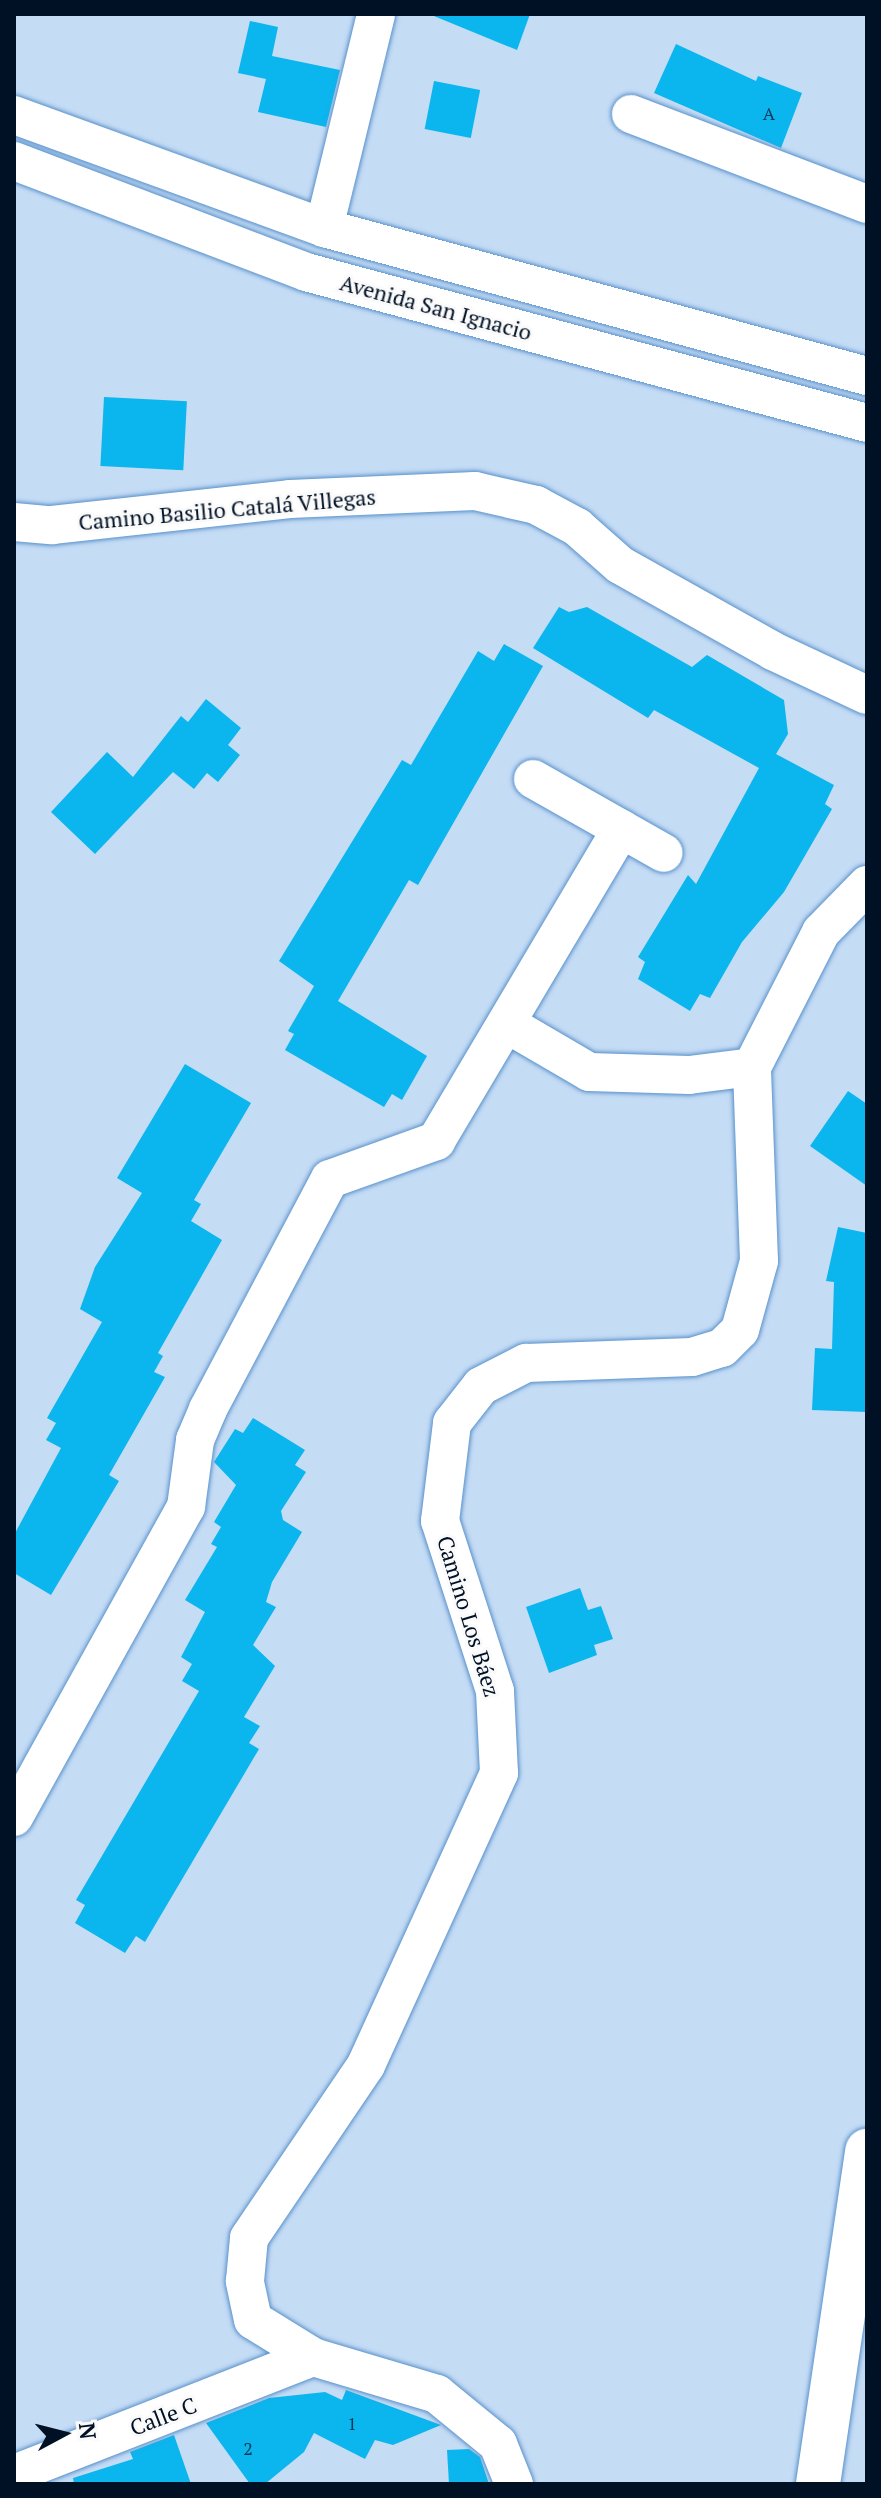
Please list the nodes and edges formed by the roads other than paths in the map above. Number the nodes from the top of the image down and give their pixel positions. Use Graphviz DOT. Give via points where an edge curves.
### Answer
graph roads {
  1 [pos="376,14"];
  2 [pos="631,114"];
  3 [pos="14,115"];
  4 [pos="14,161"];
  5 [pos="867,204"];
  6 [pos="324,228"];
  7 [pos="867,376"];
  8 [pos="867,423"];
  9 [pos="14,522"];
  10 [pos="867,695"];
  11 [pos="533,779"];
  12 [pos="621,829"];
  13 [pos="664,853"];
  14 [pos="867,885"];
  15 [pos="507,1024"];
  16 [pos="752,1067"];
  17 [pos="14,1817"];
  18 [pos="867,2151"];
  19 [pos="313,2357"];
  20 [pos="14,2474"];
  21 [pos="514,2484"];
  22 [pos="818,2484"];
  1 -- 6 [label="street"];
  2 -- 5 [label="street"];
  3 -- 6 [label="street"];
  4 -- 8 [label="street, Avenida San Ignacio" via="306,272"];
  6 -- 7 [label="street"];
  9 -- 10 [label="street, Camino Basilio Catalá Villegas" via="52,525 290,499 475,491 536,505 577,527 634,573 773,651"];
  11 -- 12 [label="street"];
  12 -- 13 [label="street"];
  12 -- 15 [label="street"];
  14 -- 16 [label="street, Camino Los Báez" via="821,932"];
  15 -- 16 [label="street" via="589,1072 689,1075"];
  15 -- 17 [label="street" via="436,1141 330,1179 208,1409 195,1440 186,1507"];
  16 -- 19 [label="street, Camino Los Báez" via="759,1261 740,1330 722,1348 692,1357 526,1363 481,1386 452,1423 440,1521 495,1691 499,1773 366,2065 249,2238 245,2281 253,2320"];
  18 -- 22 [label="main road"];
  19 -- 20 [label="street, Calle C"];
  19 -- 21 [label="street, Camino Los Báez" via="437,2394 498,2444"];
}
